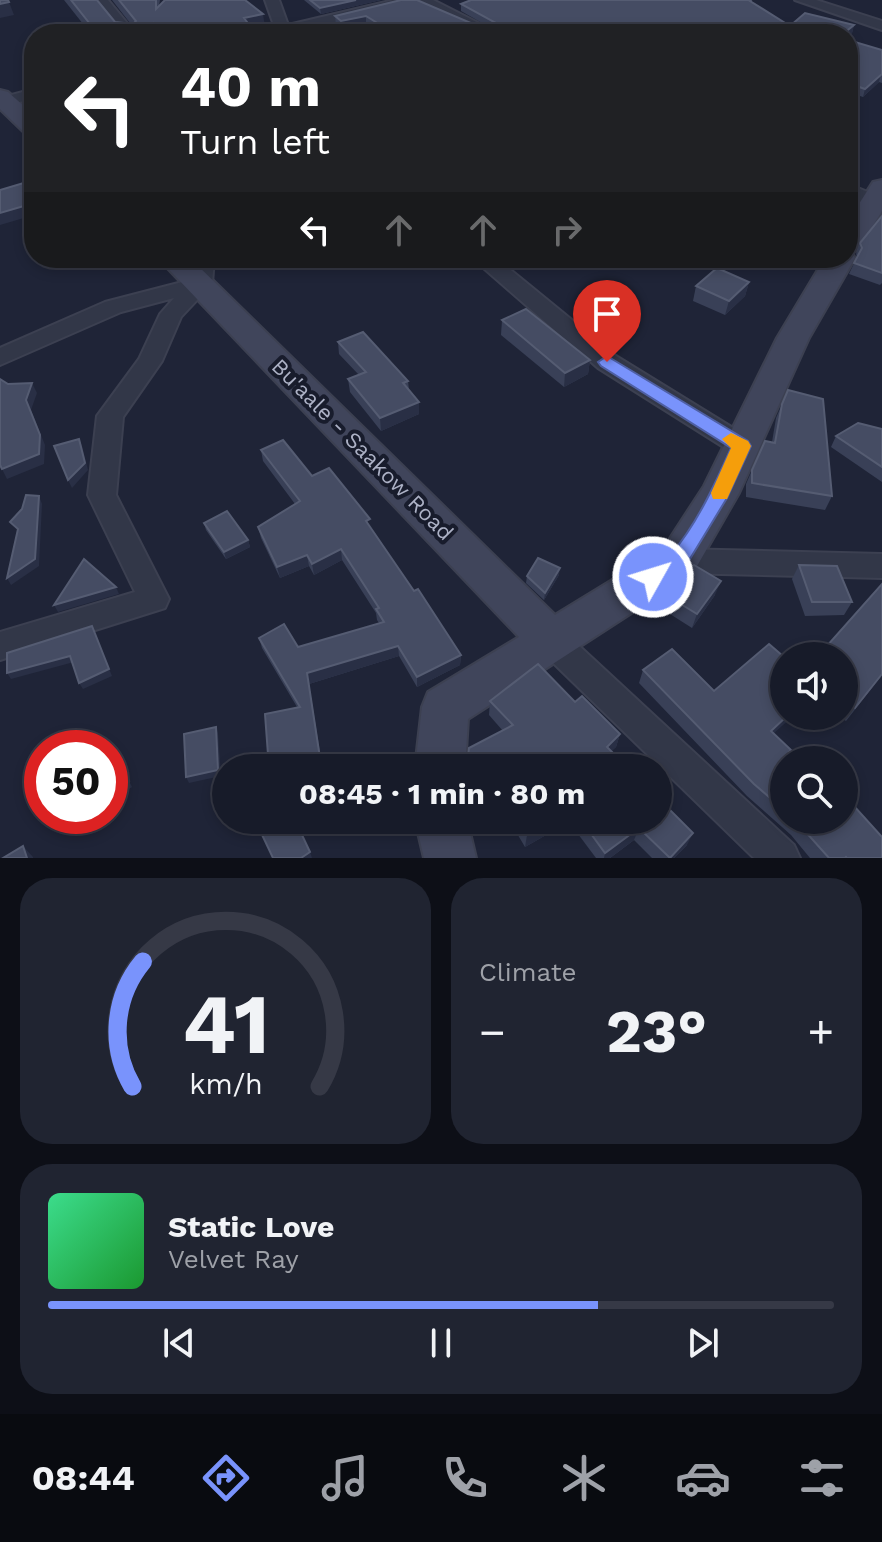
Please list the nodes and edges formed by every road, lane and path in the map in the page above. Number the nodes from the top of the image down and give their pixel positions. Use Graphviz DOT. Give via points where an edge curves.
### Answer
graph roads {
  1 [pos="101,0"];
  2 [pos="272,0"];
  3 [pos="412,0"];
  4 [pos="422,0"];
  5 [pos="802,0"];
  6 [pos="121,24"];
  7 [pos="277,24"];
  8 [pos="315,24"];
  9 [pos="472,24"];
  10 [pos="882,26"];
  11 [pos="24,96"];
  12 [pos="2,99"];
  13 [pos="24,119"];
  14 [pos="868,193"];
  15 [pos="858,218"];
  16 [pos="495,268"];
  17 [pos="834,268"];
  18 [pos="202,271"];
  19 [pos="0,357"];
  20 [pos="742,446"];
  21 [pos="678,561"];
  22 [pos="882,566"];
  23 [pos="552,641"];
  24 [pos="0,646"];
  25 [pos="441,754"];
  26 [pos="444,834"];
  27 [pos="450,858"];
  28 [pos="781,858"];
  1 -- 6 [label="street"];
  2 -- 7 [label="street"];
  3 -- 8 [label="street"];
  4 -- 9 [label="street"];
  5 -- 10 [label="street"];
  11 -- 12 [label="street"];
  12 -- 13 [label="main road"];
  14 -- 15 [label="main road"];
  16 -- 20 [label="street" via="607,362"];
  17 -- 20 [label="main road" via="793,338"];
  18 -- 19 [label="street"];
  18 -- 23 [label="main road, Bu'aale - Saakow Road"];
  18 -- 24 [label="street" via="171,314 150,361 110,416 102,495 154,599"];
  20 -- 21 [label="main road"];
  21 -- 22 [label="street"];
  21 -- 23 [label="main road"];
  23 -- 25 [label="main road" via="445,707"];
  23 -- 28 [label="street"];
  26 -- 27 [label="main road"];
}
